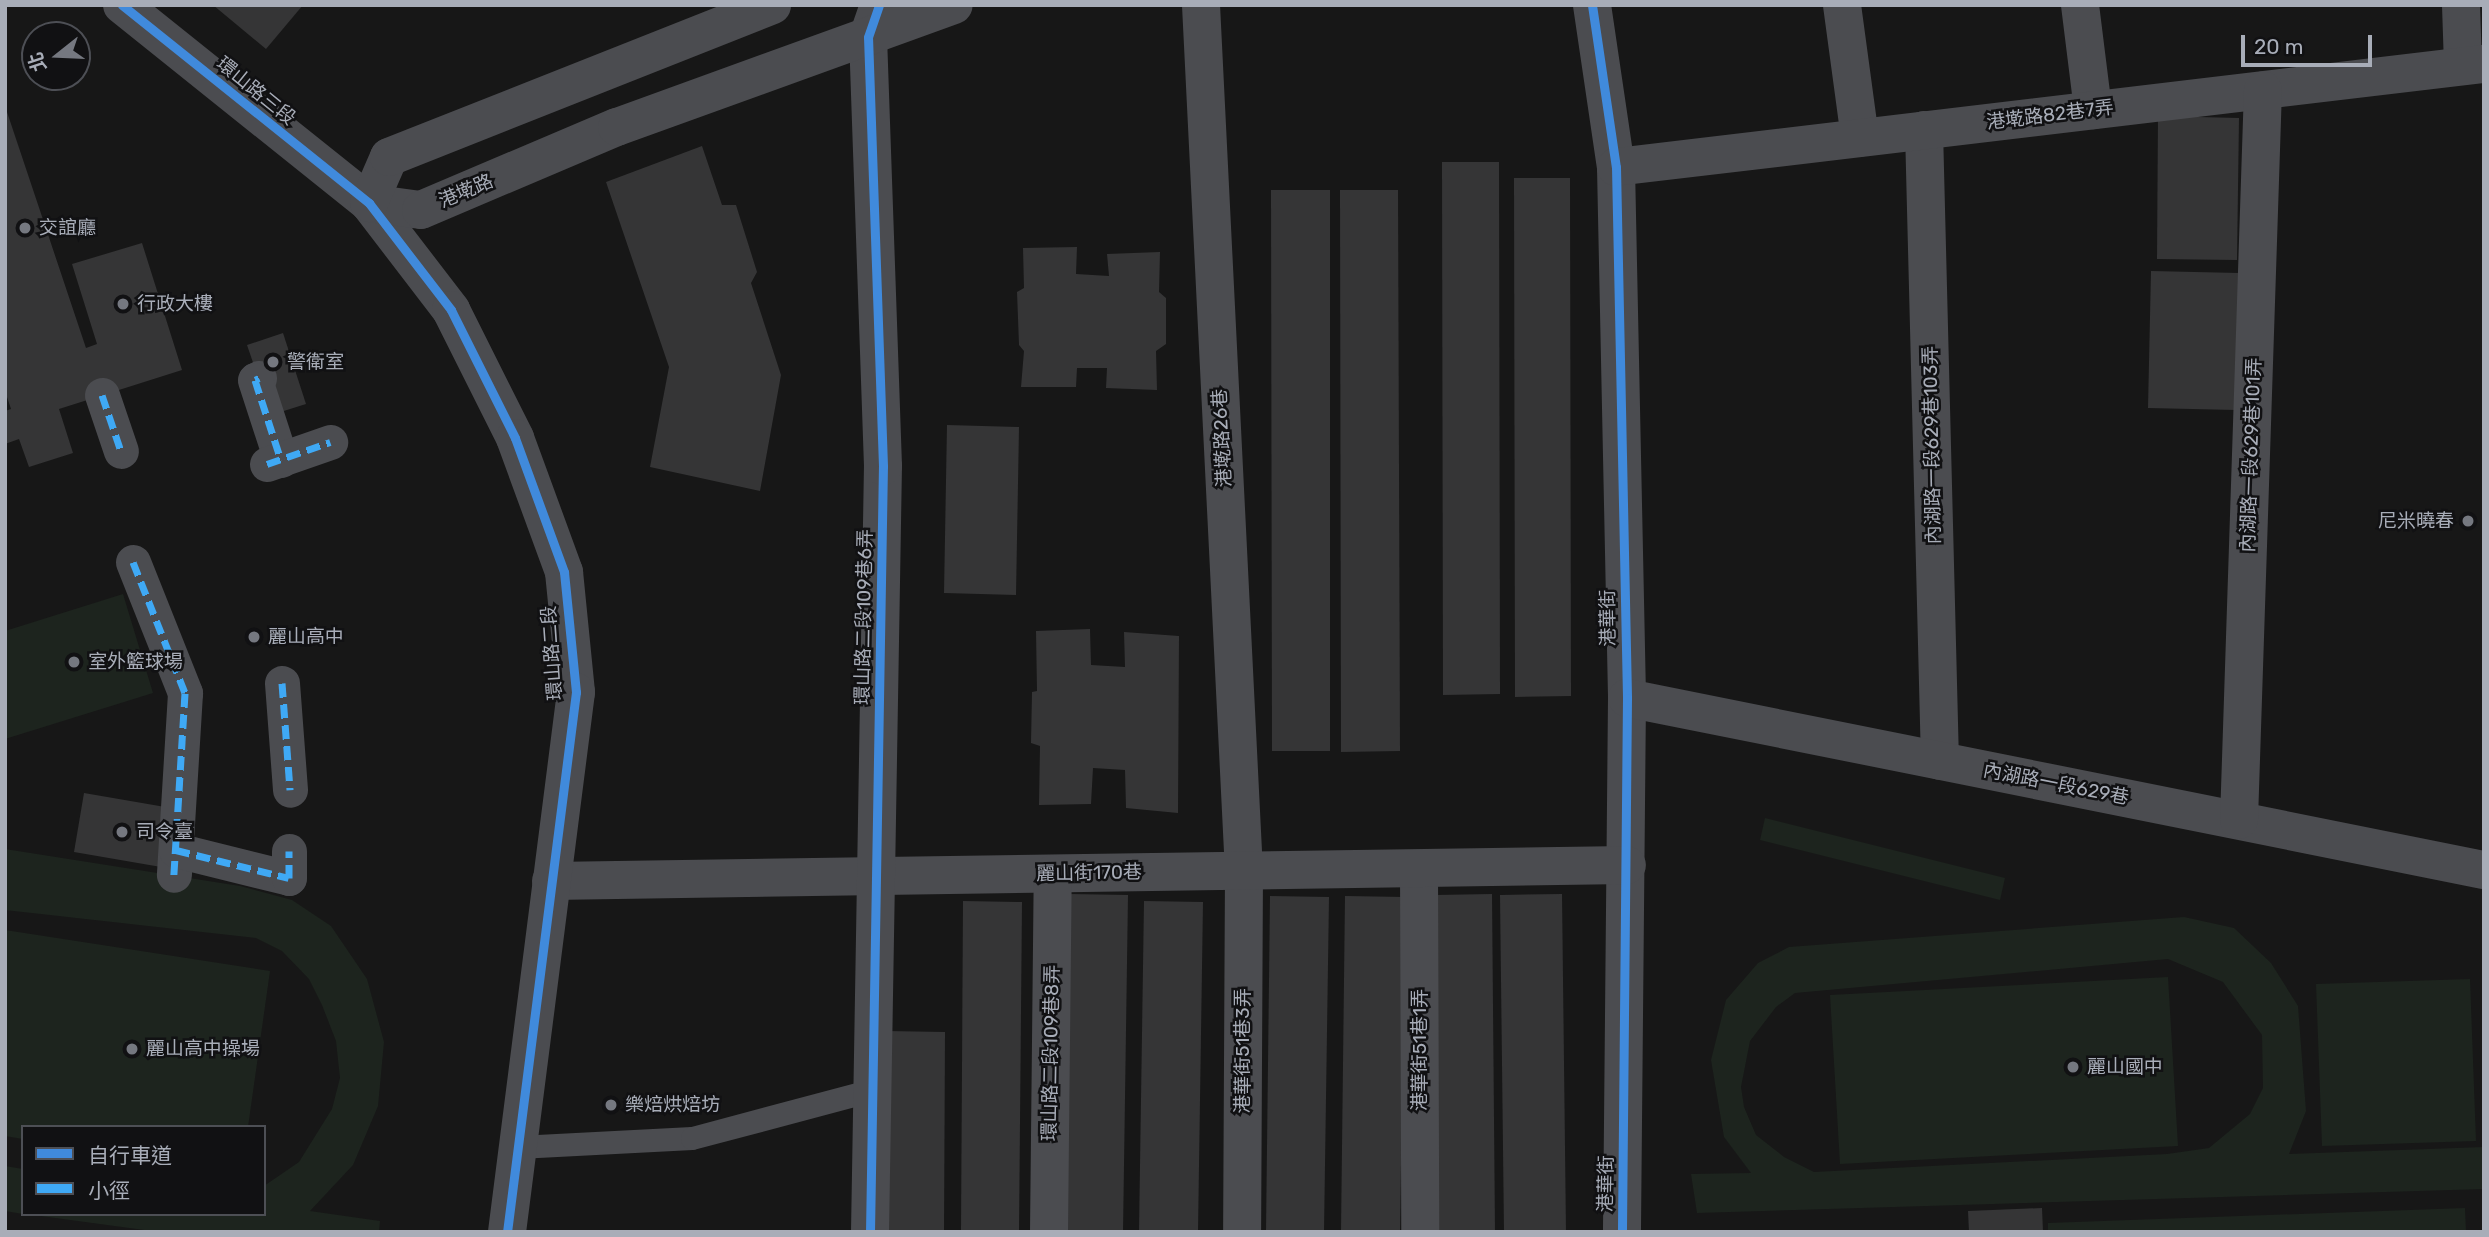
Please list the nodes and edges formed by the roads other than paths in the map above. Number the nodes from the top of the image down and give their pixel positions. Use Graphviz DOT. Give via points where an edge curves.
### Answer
graph roads {
  1 [pos="122,5"];
  2 [pos="772,5"];
  3 [pos="954,5"];
  4 [pos="1201,5"];
  5 [pos="1592,5"];
  6 [pos="1842,5"];
  7 [pos="2080,5"];
  8 [pos="2461,5"];
  9 [pos="873,21"];
  10 [pos="2473,65"];
  11 [pos="2263,90"];
  12 [pos="2093,110"];
  13 [pos="1924,130"];
  14 [pos="1860,138"];
  15 [pos="1616,167"];
  16 [pos="369,203"];
  17 [pos="259,378"];
  18 [pos="102,395"];
  19 [pos="330,442"];
  20 [pos="121,451"];
  21 [pos="133,562"];
  22 [pos="282,683"];
  23 [pos="1627,698"];
  24 [pos="1940,761"];
  25 [pos="290,790"];
  26 [pos="2239,820"];
  27 [pos="289,851"];
  28 [pos="1627,865"];
  29 [pos="1419,869"];
  30 [pos="2484,870"];
  31 [pos="1244,871"];
  32 [pos="1052,874"];
  33 [pos="878,876"];
  34 [pos="551,881"];
  35 [pos="873,1090"];
  36 [pos="517,1147"];
  37 [pos="507,1232"];
  38 [pos="870,1232"];
  39 [pos="1049,1232"];
  40 [pos="1242,1232"];
  41 [pos="1420,1232"];
  42 [pos="1622,1232"];
  1 -- 16 [label="street, 環山路三段"];
  2 -- 16 [label="street" via="389,157"];
  3 -- 9 [label="street, 港墘路"];
  4 -- 31 [label="street, 港墘路26巷"];
  5 -- 15 [label="street, 港華街"];
  6 -- 14 [label="street"];
  7 -- 12 [label="street"];
  8 -- 10 [label="street"];
  9 -- 16 [label="street, 港墘路" via="421,210"];
  9 -- 33 [label="street, 環山路二段109巷6弄" via="883,466"];
  10 -- 11 [label="street, 港墘路82巷7弄"];
  11 -- 12 [label="street, 港墘路82巷7弄"];
  11 -- 26 [label="street, 內湖路一段629巷101弄"];
  12 -- 13 [label="street, 港墘路82巷7弄"];
  13 -- 14 [label="street, 港墘路82巷7弄"];
  13 -- 24 [label="street, 內湖路一段629巷103弄"];
  14 -- 15 [label="street, 港墘路82巷7弄"];
  15 -- 23 [label="street, 港華街"];
  16 -- 34 [label="street, 環山路二段" via="451,310 515,438 564,572 576,692"];
  17 -- 19 [label="street" via="255,380 274,462"];
  18 -- 20 [label="street"];
  21 -- 27 [label="street" via="185,693 175,863 289,878"];
  22 -- 25 [label="street"];
  23 -- 24 [label="street, 內湖路一段629巷"];
  23 -- 28 [label="street, 港華街"];
  24 -- 26 [label="street, 內湖路一段629巷"];
  26 -- 30 [label="street, 內湖路一段629巷"];
  28 -- 29 [label="street, 麗山街170巷"];
  28 -- 42 [label="street, 港華街"];
  29 -- 31 [label="street, 麗山街170巷"];
  29 -- 41 [label="street, 港華街51巷1弄"];
  31 -- 32 [label="street, 麗山街170巷"];
  31 -- 40 [label="street, 港華街51巷3弄"];
  32 -- 33 [label="street, 麗山街170巷"];
  32 -- 39 [label="street, 環山路二段109巷8弄"];
  33 -- 34 [label="street, 麗山街170巷"];
  33 -- 35 [label="street, 環山路二段109巷6弄"];
  34 -- 36 [label="street, 環山路二段"];
  35 -- 36 [label="lane" via="692,1138"];
  35 -- 38 [label="street, 環山路二段109巷6弄"];
  36 -- 37 [label="street, 環山路二段"];
}
